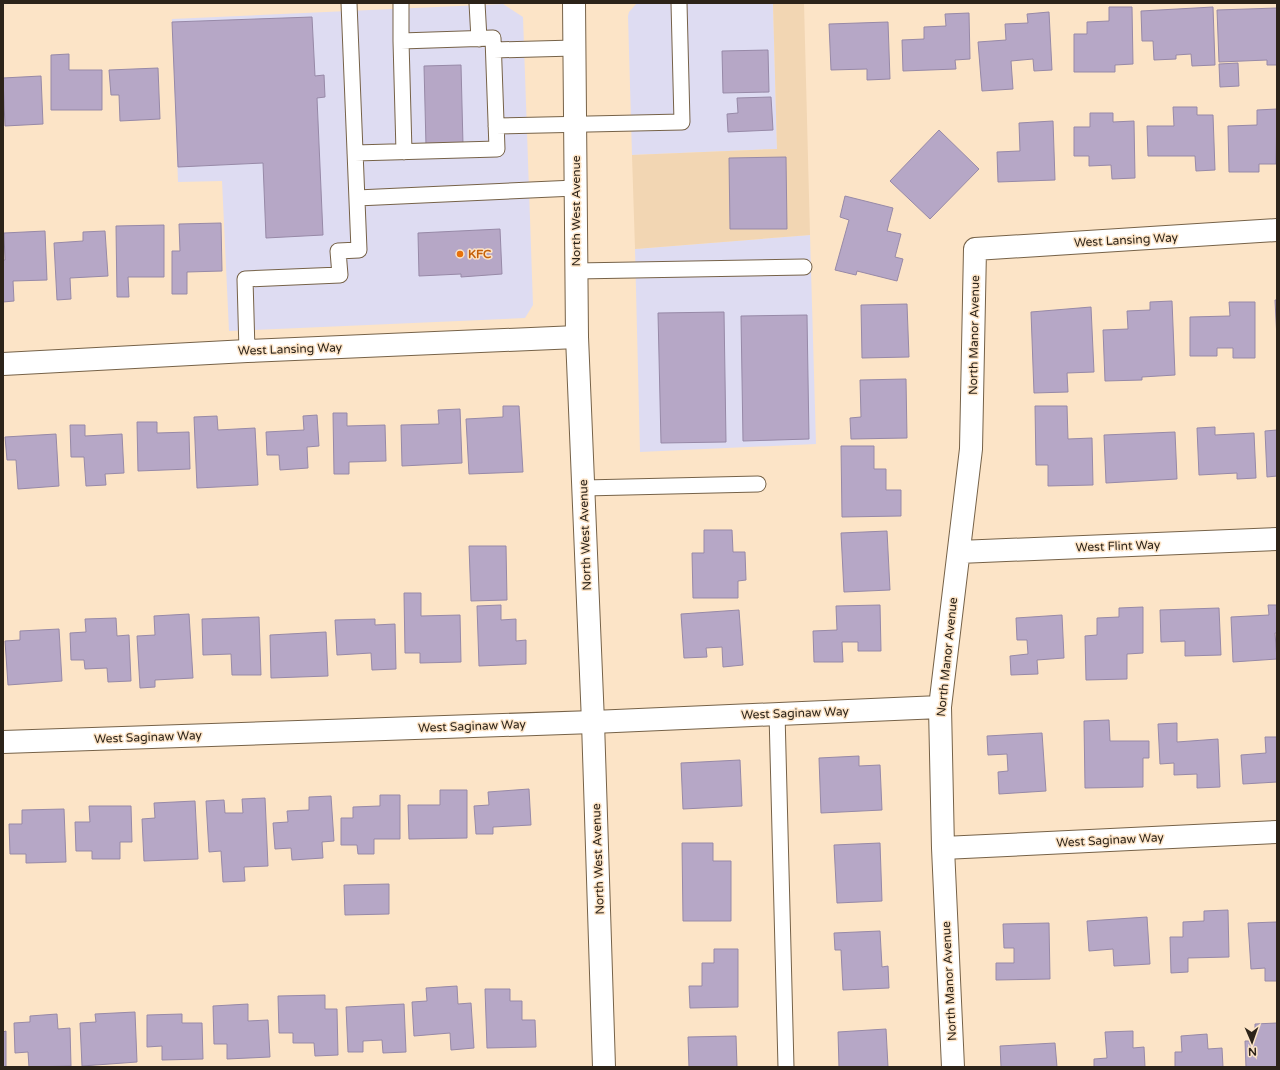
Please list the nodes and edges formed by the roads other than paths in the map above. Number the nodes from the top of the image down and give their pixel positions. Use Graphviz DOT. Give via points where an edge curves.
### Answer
graph roads {
  1 [pos="349,3"];
  2 [pos="401,3"];
  3 [pos="477,3"];
  4 [pos="574,3"];
  5 [pos="679,3"];
  6 [pos="479,39"];
  7 [pos="401,41"];
  8 [pos="574,48"];
  9 [pos="494,50"];
  10 [pos="576,124"];
  11 [pos="496,126"];
  12 [pos="404,152"];
  13 [pos="355,153"];
  14 [pos="575,188"];
  15 [pos="357,198"];
  16 [pos="1277,230"];
  17 [pos="975,249"];
  18 [pos="804,267"];
  19 [pos="576,271"];
  20 [pos="577,337"];
  21 [pos="247,351"];
  22 [pos="3,364"];
  23 [pos="758,484"];
  24 [pos="584,488"];
  25 [pos="1277,539"];
  26 [pos="959,552"];
  27 [pos="940,706"];
  28 [pos="777,714"];
  29 [pos="593,722"];
  30 [pos="3,742"];
  31 [pos="1277,832"];
  32 [pos="943,848"];
  33 [pos="604,1067"];
  34 [pos="786,1067"];
  35 [pos="953,1067"];
  1 -- 13 [label="lane"];
  2 -- 7 [label="lane"];
  3 -- 6 [label="lane"];
  4 -- 8 [label="street, North West Avenue"];
  5 -- 10 [label="lane" via="682,122"];
  6 -- 7 [label="lane"];
  6 -- 9 [label="lane" via="493,38"];
  7 -- 12 [label="lane"];
  8 -- 9 [label="lane"];
  8 -- 10 [label="street, North West Avenue"];
  9 -- 11 [label="lane"];
  10 -- 11 [label="lane"];
  10 -- 14 [label="street, North West Avenue"];
  11 -- 12 [label="lane" via="497,149"];
  12 -- 13 [label="lane"];
  13 -- 15 [label="lane"];
  14 -- 15 [label="lane"];
  14 -- 19 [label="street, North West Avenue"];
  15 -- 21 [label="lane" via="359,250 338,251 340,275 245,279"];
  16 -- 17 [label="street, West Lansing Way"];
  17 -- 26 [label="street, North Manor Avenue" via="971,449"];
  18 -- 19 [label="lane"];
  19 -- 20 [label="street, North West Avenue"];
  20 -- 21 [label="street, West Lansing Way"];
  20 -- 24 [label="street, North West Avenue"];
  21 -- 22 [label="street, West Lansing Way"];
  23 -- 24 [label="lane"];
  24 -- 29 [label="street, North West Avenue"];
  25 -- 26 [label="street, West Flint Way"];
  26 -- 27 [label="street, North Manor Avenue"];
  27 -- 28 [label="street, West Saginaw Way"];
  27 -- 32 [label="street, North Manor Avenue"];
  28 -- 29 [label="street, West Saginaw Way"];
  28 -- 34 [label="lane"];
  29 -- 30 [label="street, West Saginaw Way"];
  29 -- 33 [label="street, North West Avenue"];
  31 -- 32 [label="street, West Saginaw Way"];
  32 -- 35 [label="street, North Manor Avenue"];
}
